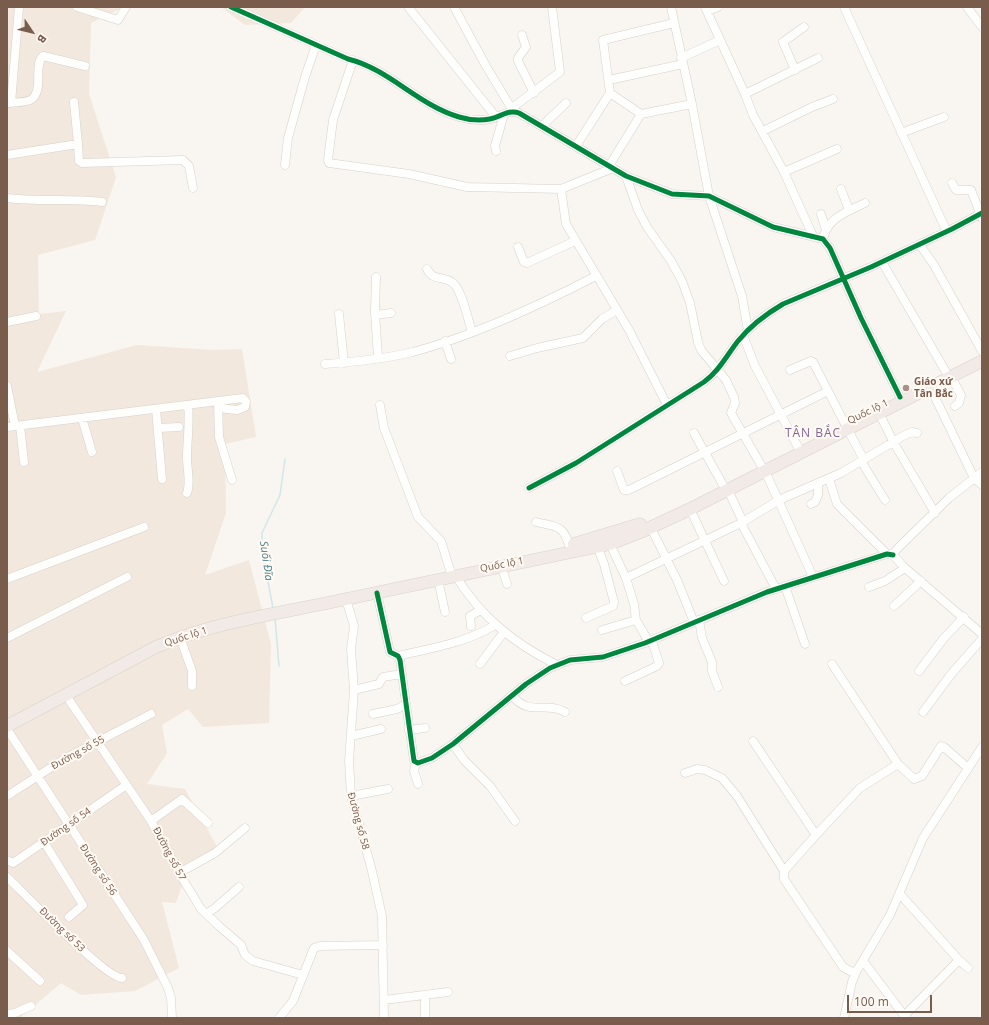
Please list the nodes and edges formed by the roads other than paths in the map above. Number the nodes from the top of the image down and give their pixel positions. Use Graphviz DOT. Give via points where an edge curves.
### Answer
graph roads {
  1 [pos="19,7"];
  2 [pos="76,7"];
  3 [pos="126,7"];
  4 [pos="231,7"];
  5 [pos="454,7"];
  6 [pos="552,7"];
  7 [pos="671,7"];
  8 [pos="718,7"];
  9 [pos="844,7"];
  10 [pos="967,7"];
  11 [pos="409,8"];
  12 [pos="243,9"];
  13 [pos="706,9"];
  14 [pos="674,23"];
  15 [pos="804,27"];
  16 [pos="982,27"];
  17 [pos="522,35"];
  18 [pos="720,40"];
  19 [pos="316,45"];
  20 [pos="818,58"];
  21 [pos="353,60"];
  22 [pos="682,61"];
  23 [pos="85,66"];
  24 [pos="795,70"];
  25 [pos="609,80"];
  26 [pos="534,92"];
  27 [pos="610,93"];
  28 [pos="745,94"];
  29 [pos="833,99"];
  30 [pos="74,102"];
  31 [pos="9,103"];
  32 [pos="566,103"];
  33 [pos="692,104"];
  34 [pos="513,109"];
  35 [pos="641,114"];
  36 [pos="500,116"];
  37 [pos="944,117"];
  38 [pos="542,126"];
  39 [pos="763,131"];
  40 [pos="901,133"];
  41 [pos="78,144"];
  42 [pos="576,146"];
  43 [pos="836,148"];
  44 [pos="496,151"];
  45 [pos="7,154"];
  46 [pos="285,166"];
  47 [pos="611,167"];
  48 [pos="784,172"];
  49 [pos="626,176"];
  50 [pos="952,183"];
  51 [pos="193,188"];
  52 [pos="561,189"];
  53 [pos="841,189"];
  54 [pos="709,196"];
  55 [pos="7,198"];
  56 [pos="102,202"];
  57 [pos="865,203"];
  58 [pos="849,210"];
  59 [pos="821,214"];
  60 [pos="981,215"];
  61 [pos="826,230"];
  62 [pos="947,232"];
  63 [pos="812,236"];
  64 [pos="824,239"];
  65 [pos="575,241"];
  66 [pos="920,245"];
  67 [pos="518,247"];
  68 [pos="882,262"];
  69 [pos="427,269"];
  70 [pos="596,276"];
  71 [pos="376,277"];
  72 [pos="844,279"];
  73 [pos="617,310"];
  74 [pos="391,313"];
  75 [pos="339,314"];
  76 [pos="375,315"];
  77 [pos="36,316"];
  78 [pos="7,322"];
  79 [pos="472,332"];
  80 [pos="746,333"];
  81 [pos="445,341"];
  82 [pos="982,352"];
  83 [pos="510,356"];
  84 [pos="378,358"];
  85 [pos="451,359"];
  86 [pos="982,361"];
  87 [pos="344,363"];
  88 [pos="325,364"];
  89 [pos="718,369"];
  90 [pos="790,370"];
  91 [pos="949,374"];
  92 [pos="7,386"];
  93 [pos="930,387"];
  94 [pos="828,391"];
  95 [pos="900,397"];
  96 [pos="188,405"];
  97 [pos="380,405"];
  98 [pos="667,405"];
  99 [pos="955,406"];
  100 [pos="156,409"];
  101 [pos="879,413"];
  102 [pos="780,414"];
  103 [pos="82,418"];
  104 [pos="14,426"];
  105 [pos="179,427"];
  106 [pos="846,427"];
  107 [pos="158,428"];
  108 [pos="694,433"];
  109 [pos="743,433"];
  110 [pos="917,433"];
  111 [pos="893,442"];
  112 [pos="798,447"];
  113 [pos="92,452"];
  114 [pos="706,453"];
  115 [pos="863,460"];
  116 [pos="24,462"];
  117 [pos="763,468"];
  118 [pos="617,471"];
  119 [pos="982,472"];
  120 [pos="974,478"];
  121 [pos="162,479"];
  122 [pos="829,479"];
  123 [pos="232,480"];
  124 [pos="818,484"];
  125 [pos="982,485"];
  126 [pos="726,487"];
  127 [pos="529,488"];
  128 [pos="187,493"];
  129 [pos="779,500"];
  130 [pos="885,500"];
  131 [pos="811,504"];
  132 [pos="690,509"];
  133 [pos="935,513"];
  134 [pos="536,522"];
  135 [pos="742,522"];
  136 [pos="144,527"];
  137 [pos="651,528"];
  138 [pos="704,540"];
  139 [pos="610,544"];
  140 [pos="569,545"];
  141 [pos="597,546"];
  142 [pos="890,554"];
  143 [pos="666,559"];
  144 [pos="501,565"];
  145 [pos="905,568"];
  146 [pos="452,572"];
  147 [pos="127,577"];
  148 [pos="813,577"];
  149 [pos="626,578"];
  150 [pos="7,579"];
  151 [pos="438,579"];
  152 [pos="724,581"];
  153 [pos="921,581"];
  154 [pos="507,584"];
  155 [pos="785,586"];
  156 [pos="869,587"];
  157 [pos="776,589"];
  158 [pos="376,593"];
  159 [pos="346,599"];
  160 [pos="894,606"];
  161 [pos="280,610"];
  162 [pos="481,610"];
  163 [pos="445,612"];
  164 [pos="268,613"];
  165 [pos="964,617"];
  166 [pos="586,618"];
  167 [pos="636,620"];
  168 [pos="696,621"];
  169 [pos="496,625"];
  170 [pos="471,626"];
  171 [pos="602,630"];
  172 [pos="504,632"];
  173 [pos="982,634"];
  174 [pos="180,637"];
  175 [pos="7,638"];
  176 [pos="649,639"];
  177 [pos="982,639"];
  178 [pos="805,644"];
  179 [pos="398,656"];
  180 [pos="480,664"];
  181 [pos="832,664"];
  182 [pos="557,665"];
  183 [pos="919,671"];
  184 [pos="402,674"];
  185 [pos="625,681"];
  186 [pos="192,686"];
  187 [pos="718,687"];
  188 [pos="354,690"];
  189 [pos="65,694"];
  190 [pos="512,695"];
  191 [pos="406,704"];
  192 [pos="565,712"];
  193 [pos="923,712"];
  194 [pos="151,714"];
  195 [pos="373,714"];
  196 [pos="7,718"];
  197 [pos="7,728"];
  198 [pos="425,728"];
  199 [pos="381,729"];
  200 [pos="409,730"];
  201 [pos="351,736"];
  202 [pos="753,741"];
  203 [pos="96,742"];
  204 [pos="453,744"];
  205 [pos="982,747"];
  206 [pos="416,763"];
  207 [pos="898,764"];
  208 [pos="968,768"];
  209 [pos="685,773"];
  210 [pos="37,777"];
  211 [pos="418,784"];
  212 [pos="126,786"];
  213 [pos="388,789"];
  214 [pos="7,796"];
  215 [pos="351,796"];
  216 [pos="151,821"];
  217 [pos="515,821"];
  218 [pos="208,823"];
  219 [pos="68,825"];
  220 [pos="244,828"];
  221 [pos="816,835"];
  222 [pos="44,842"];
  223 [pos="7,860"];
  224 [pos="784,871"];
  225 [pos="179,873"];
  226 [pos="7,877"];
  227 [pos="239,887"];
  228 [pos="900,894"];
  229 [pos="206,914"];
  230 [pos="69,917"];
  231 [pos="382,945"];
  232 [pos="7,951"];
  233 [pos="958,959"];
  234 [pos="863,961"];
  235 [pos="968,968"];
  236 [pos="856,972"];
  237 [pos="303,975"];
  238 [pos="122,978"];
  239 [pos="40,981"];
  240 [pos="448,992"];
  241 [pos="425,995"];
  242 [pos="384,1000"];
  243 [pos="31,1006"];
  244 [pos="7,1014"];
  245 [pos="905,1017"];
  246 [pos="172,1018"];
  247 [pos="279,1018"];
  248 [pos="384,1018"];
  249 [pos="425,1018"];
  250 [pos="844,1018"];
  1 -- 31 [label="street"];
  2 -- 3 [label="street" via="118,20"];
  4 -- 12 [label="street"];
  5 -- 34 [label="street"];
  6 -- 26 [label="street" via="560,72"];
  7 -- 14 [label="street"];
  8 -- 13 [label="street"];
  9 -- 40 [label="street"];
  10 -- 16 [label="street"];
  11 -- 36 [label="street"];
  12 -- 19 [label="street"];
  13 -- 18 [label="street"];
  14 -- 22 [label="street"];
  14 -- 25 [label="street" via="603,40"];
  15 -- 24 [label="street" via="783,42"];
  17 -- 26 [label="street" via="526,47 518,61"];
  18 -- 22 [label="street"];
  18 -- 28 [label="street"];
  19 -- 21 [label="street"];
  19 -- 46 [label="street" via="287,143"];
  20 -- 24 [label="street"];
  21 -- 36 [label="street" via="372,68 425,102 450,114 479,120"];
  21 -- 52 [label="street" via="331,131 329,163 402,172 467,187"];
  22 -- 25 [label="street"];
  22 -- 33 [label="street"];
  23 -- 31 [label="street" via="43,56 40,60 34,96 29,100"];
  24 -- 28 [label="street"];
  25 -- 27 [label="street"];
  26 -- 34 [label="street"];
  27 -- 35 [label="street"];
  27 -- 42 [label="street"];
  28 -- 39 [label="street"];
  29 -- 39 [label="street"];
  30 -- 41 [label="street"];
  32 -- 38 [label="street"];
  33 -- 35 [label="street"];
  33 -- 54 [label="street"];
  34 -- 36 [label="street"];
  34 -- 38 [label="street"];
  35 -- 47 [label="street"];
  36 -- 44 [label="street"];
  37 -- 40 [label="street"];
  38 -- 42 [label="street"];
  39 -- 48 [label="street"];
  40 -- 62 [label="street"];
  41 -- 45 [label="street"];
  41 -- 51 [label="street" via="79,161 82,163 183,160 189,166"];
  42 -- 47 [label="street"];
  43 -- 48 [label="street"];
  47 -- 49 [label="street"];
  47 -- 52 [label="street"];
  48 -- 63 [label="street"];
  49 -- 54 [label="street" via="672,194"];
  49 -- 89 [label="street" via="647,227 672,261 682,281 701,350"];
  50 -- 60 [label="street" via="956,190 971,190"];
  52 -- 65 [label="street" via="564,217"];
  53 -- 58 [label="street"];
  54 -- 63 [label="street" via="773,227"];
  54 -- 80 [label="street" via="742,296"];
  55 -- 56 [label="street"];
  57 -- 58 [label="street"];
  58 -- 61 [label="street" via="829,224"];
  59 -- 61 [label="street"];
  60 -- 62 [label="street"];
  61 -- 64 [label="street"];
  62 -- 66 [label="street"];
  63 -- 64 [label="street"];
  64 -- 72 [label="street"];
  65 -- 67 [label="street" via="527,263 524,262"];
  65 -- 70 [label="street"];
  66 -- 68 [label="street"];
  66 -- 82 [label="street" via="934,265"];
  68 -- 72 [label="street"];
  68 -- 91 [label="street"];
  69 -- 79 [label="street" via="434,278 451,281 457,288"];
  70 -- 73 [label="street"];
  70 -- 79 [label="street" via="548,301"];
  71 -- 76 [label="street"];
  72 -- 80 [label="street" via="783,304 766,314"];
  72 -- 95 [label="street"];
  73 -- 83 [label="street" via="602,319 583,338"];
  73 -- 98 [label="street"];
  74 -- 76 [label="street"];
  75 -- 87 [label="street"];
  76 -- 84 [label="street"];
  77 -- 78 [label="street"];
  79 -- 81 [label="street"];
  80 -- 89 [label="street"];
  80 -- 102 [label="street" via="755,366"];
  81 -- 84 [label="street" via="413,352"];
  81 -- 85 [label="street"];
  82 -- 91 [label="highway, Quốc lộ 1"];
  84 -- 87 [label="street"];
  86 -- 91 [label="highway, Quốc lộ 1"];
  87 -- 88 [label="street"];
  89 -- 98 [label="street" via="704,382"];
  89 -- 109 [label="street" via="734,397 735,403 731,413"];
  90 -- 94 [label="street" via="812,361"];
  91 -- 93 [label="highway, Quốc lộ 1"];
  91 -- 95 [label="highway, Quốc lộ 1"];
  91 -- 99 [label="street" via="961,395 959,403"];
  92 -- 104 [label="street"];
  93 -- 101 [label="highway, Quốc lộ 1"];
  93 -- 120 [label="street"];
  94 -- 102 [label="street"];
  94 -- 106 [label="street"];
  95 -- 106 [label="highway, Quốc lộ 1"];
  96 -- 100 [label="street"];
  96 -- 123 [label="street" via="218,404 219,437"];
  96 -- 128 [label="street" via="190,421"];
  97 -- 146 [label="street" via="384,428 418,517 441,541"];
  98 -- 127 [label="street" via="567,469"];
  100 -- 103 [label="street"];
  100 -- 107 [label="street"];
  101 -- 106 [label="highway, Quốc lộ 1"];
  101 -- 111 [label="street"];
  102 -- 109 [label="street"];
  102 -- 112 [label="street"];
  103 -- 104 [label="street"];
  103 -- 113 [label="street"];
  104 -- 116 [label="street"];
  105 -- 107 [label="street"];
  106 -- 112 [label="highway, Quốc lộ 1"];
  106 -- 115 [label="street"];
  106 -- 117 [label="highway, Quốc lộ 1"];
  107 -- 121 [label="street"];
  108 -- 114 [label="street"];
  109 -- 114 [label="street"];
  109 -- 117 [label="street"];
  110 -- 111 [label="street" via="912,432"];
  111 -- 115 [label="street"];
  111 -- 133 [label="street"];
  112 -- 117 [label="highway, Quốc lộ 1"];
  114 -- 118 [label="street" via="629,490 624,490"];
  114 -- 126 [label="street"];
  115 -- 122 [label="street"];
  115 -- 130 [label="street"];
  117 -- 126 [label="highway, Quốc lộ 1"];
  117 -- 129 [label="street"];
  119 -- 120 [label="street"];
  120 -- 125 [label="street"];
  120 -- 133 [label="street"];
  122 -- 124 [label="street"];
  122 -- 142 [label="street" via="837,504"];
  124 -- 129 [label="street"];
  124 -- 131 [label="street" via="817,499"];
  126 -- 132 [label="highway, Quốc lộ 1"];
  126 -- 135 [label="street"];
  126 -- 140 [label="highway, Quốc lộ 1" via="640,524"];
  129 -- 135 [label="street"];
  129 -- 148 [label="street"];
  132 -- 137 [label="highway, Quốc lộ 1"];
  132 -- 138 [label="street"];
  133 -- 142 [label="street"];
  134 -- 140 [label="street" via="562,530"];
  135 -- 138 [label="street"];
  135 -- 157 [label="street"];
  136 -- 150 [label="street"];
  137 -- 139 [label="highway, Quốc lộ 1"];
  137 -- 143 [label="street"];
  138 -- 143 [label="street"];
  138 -- 152 [label="street"];
  139 -- 141 [label="highway, Quốc lộ 1"];
  139 -- 149 [label="street"];
  140 -- 146 [label="highway, Quốc lộ 1"];
  141 -- 144 [label="highway, Quốc lộ 1"];
  141 -- 166 [label="street" via="614,602 613,606"];
  142 -- 145 [label="street"];
  142 -- 148 [label="street"];
  143 -- 149 [label="street"];
  143 -- 168 [label="street"];
  144 -- 146 [label="highway, Quốc lộ 1"];
  144 -- 154 [label="street"];
  145 -- 153 [label="street"];
  145 -- 156 [label="street" via="885,581"];
  146 -- 151 [label="highway, Quốc lộ 1"];
  146 -- 161 [label="highway, Quốc lộ 1"];
  146 -- 162 [label="street"];
  147 -- 175 [label="street"];
  148 -- 155 [label="street"];
  149 -- 167 [label="street"];
  151 -- 158 [label="highway, Quốc lộ 1"];
  151 -- 163 [label="street"];
  153 -- 160 [label="street"];
  153 -- 165 [label="street"];
  155 -- 157 [label="street"];
  155 -- 178 [label="street"];
  157 -- 168 [label="street"];
  158 -- 159 [label="highway, Quốc lộ 1"];
  158 -- 179 [label="street" via="390,652"];
  159 -- 161 [label="highway, Quốc lộ 1"];
  159 -- 188 [label="street, Đường số 58" via="354,626 351,649"];
  161 -- 164 [label="highway, Quốc lộ 1"];
  162 -- 169 [label="street"];
  162 -- 170 [label="street" via="470,616"];
  164 -- 174 [label="highway, Quốc lộ 1"];
  164 -- 196 [label="highway, Quốc lộ 1" via="195,625 161,637"];
  165 -- 173 [label="street"];
  165 -- 183 [label="street"];
  167 -- 171 [label="street"];
  167 -- 176 [label="street"];
  168 -- 176 [label="street"];
  168 -- 187 [label="street" via="712,662 712,671"];
  169 -- 172 [label="street"];
  169 -- 179 [label="street" via="457,642"];
  172 -- 180 [label="street"];
  172 -- 182 [label="street" via="530,652"];
  174 -- 186 [label="street" via="192,671"];
  174 -- 189 [label="highway, Quốc lộ 1"];
  176 -- 182 [label="street" via="602,657 581,658"];
  176 -- 185 [label="street" via="659,663"];
  177 -- 193 [label="street" via="960,663"];
  179 -- 184 [label="street"];
  181 -- 207 [label="street"];
  182 -- 190 [label="street" via="539,674"];
  184 -- 188 [label="street" via="383,677 379,684"];
  184 -- 191 [label="street"];
  188 -- 201 [label="street, Đường số 58"];
  189 -- 197 [label="highway, Quốc lộ 1"];
  189 -- 203 [label="street, Đường số 57"];
  190 -- 192 [label="street" via="522,706 555,708"];
  190 -- 204 [label="street"];
  191 -- 195 [label="street" via="397,709"];
  191 -- 200 [label="street"];
  194 -- 203 [label="street, Đường số 55"];
  197 -- 210 [label="street, Đường số 56"];
  198 -- 200 [label="street"];
  199 -- 201 [label="street"];
  200 -- 206 [label="street"];
  201 -- 215 [label="street, Đường số 58"];
  202 -- 221 [label="street"];
  203 -- 210 [label="street, Đường số 55"];
  203 -- 212 [label="street, Đường số 57"];
  204 -- 206 [label="street" via="432,758"];
  204 -- 217 [label="street" via="464,760 490,786"];
  205 -- 208 [label="street"];
  206 -- 211 [label="street" via="414,770"];
  207 -- 208 [label="street" via="911,778 919,778 941,746"];
  207 -- 221 [label="street" via="860,788"];
  208 -- 228 [label="street" via="923,838"];
  209 -- 224 [label="street" via="697,769 705,770 722,778 737,796"];
  210 -- 214 [label="street, Đường số 55"];
  210 -- 219 [label="street, Đường số 56"];
  212 -- 216 [label="street, Đường số 57"];
  212 -- 219 [label="street, Đường số 54"];
  213 -- 215 [label="street"];
  215 -- 231 [label="street, Đường số 58" via="380,905"];
  216 -- 218 [label="street" via="182,799"];
  216 -- 225 [label="street, Đường số 57"];
  219 -- 222 [label="street, Đường số 54"];
  219 -- 246 [label="street, Đường số 56" via="136,928 162,973 170,994"];
  220 -- 225 [label="street" via="215,853"];
  221 -- 224 [label="street"];
  222 -- 223 [label="street, Đường số 54" via="13,863"];
  222 -- 230 [label="street" via="83,906"];
  224 -- 236 [label="street" via="784,879 843,967"];
  225 -- 229 [label="street, Đường số 57"];
  226 -- 238 [label="street, Đường số 53" via="74,944 111,973"];
  227 -- 229 [label="street"];
  228 -- 233 [label="street"];
  228 -- 234 [label="street"];
  229 -- 237 [label="street, Đường số 57" via="241,945 247,957 253,961"];
  231 -- 237 [label="street" via="314,948"];
  231 -- 242 [label="street, Đường số 58"];
  232 -- 239 [label="street"];
  233 -- 235 [label="street"];
  233 -- 245 [label="street"];
  234 -- 236 [label="street"];
  234 -- 245 [label="street"];
  236 -- 250 [label="street"];
  237 -- 247 [label="street" via="293,1001"];
  240 -- 241 [label="street"];
  241 -- 242 [label="street"];
  241 -- 249 [label="street"];
  242 -- 248 [label="street, Đường số 58"];
  243 -- 244 [label="street"];
}
